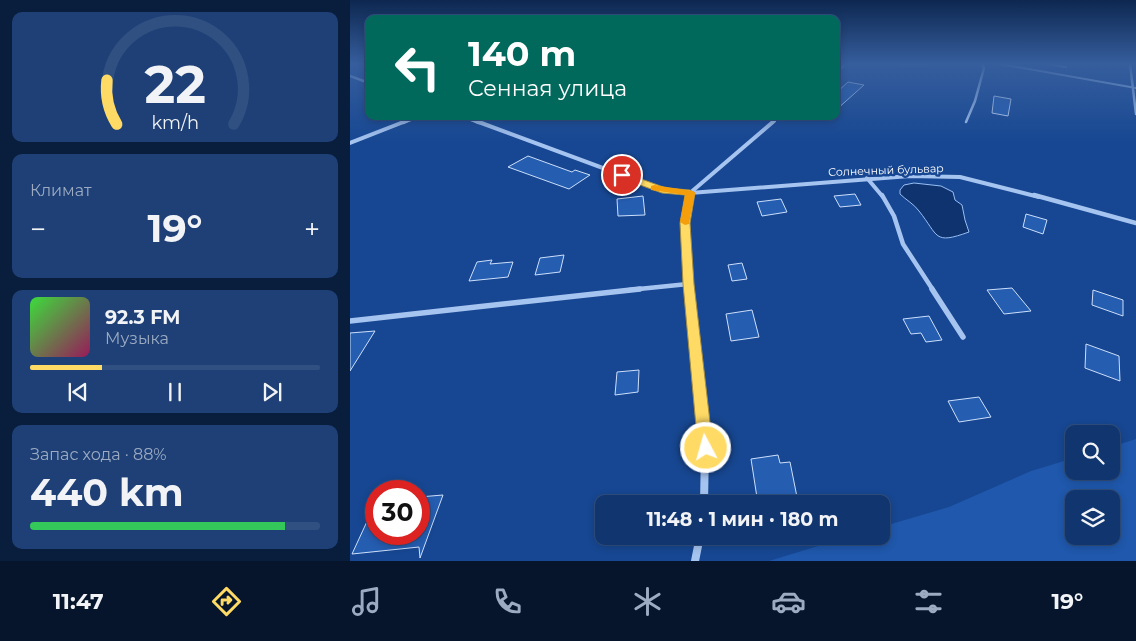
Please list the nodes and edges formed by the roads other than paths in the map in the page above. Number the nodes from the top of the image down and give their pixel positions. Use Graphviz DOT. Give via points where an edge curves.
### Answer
graph roads {
  1 [pos="978,90"];
  2 [pos="1134,90"];
  3 [pos="1136,114"];
  4 [pos="410,120"];
  5 [pos="473,120"];
  6 [pos="775,120"];
  7 [pos="966,122"];
  8 [pos="350,143"];
  9 [pos="867,178"];
  10 [pos="690,193"];
  11 [pos="1136,223"];
  12 [pos="688,284"];
  13 [pos="350,321"];
  14 [pos="963,337"];
  15 [pos="704,495"];
  16 [pos="698,545"];
  17 [pos="695,561"];
  1 -- 7 [label="street"];
  2 -- 3 [label="street"];
  4 -- 8 [label="street"];
  5 -- 10 [label="street, Солнечный бульвар" via="656,188"];
  6 -- 10 [label="street"];
  9 -- 10 [label="street, Солнечный бульвар"];
  9 -- 11 [label="street, Солнечный бульвар" via="960,177"];
  9 -- 14 [label="street" via="880,192 894,216 903,244"];
  10 -- 12 [label="street" via="685,223"];
  12 -- 13 [label="street"];
  12 -- 15 [label="street" via="706,448"];
  16 -- 17 [label="street"];
}
